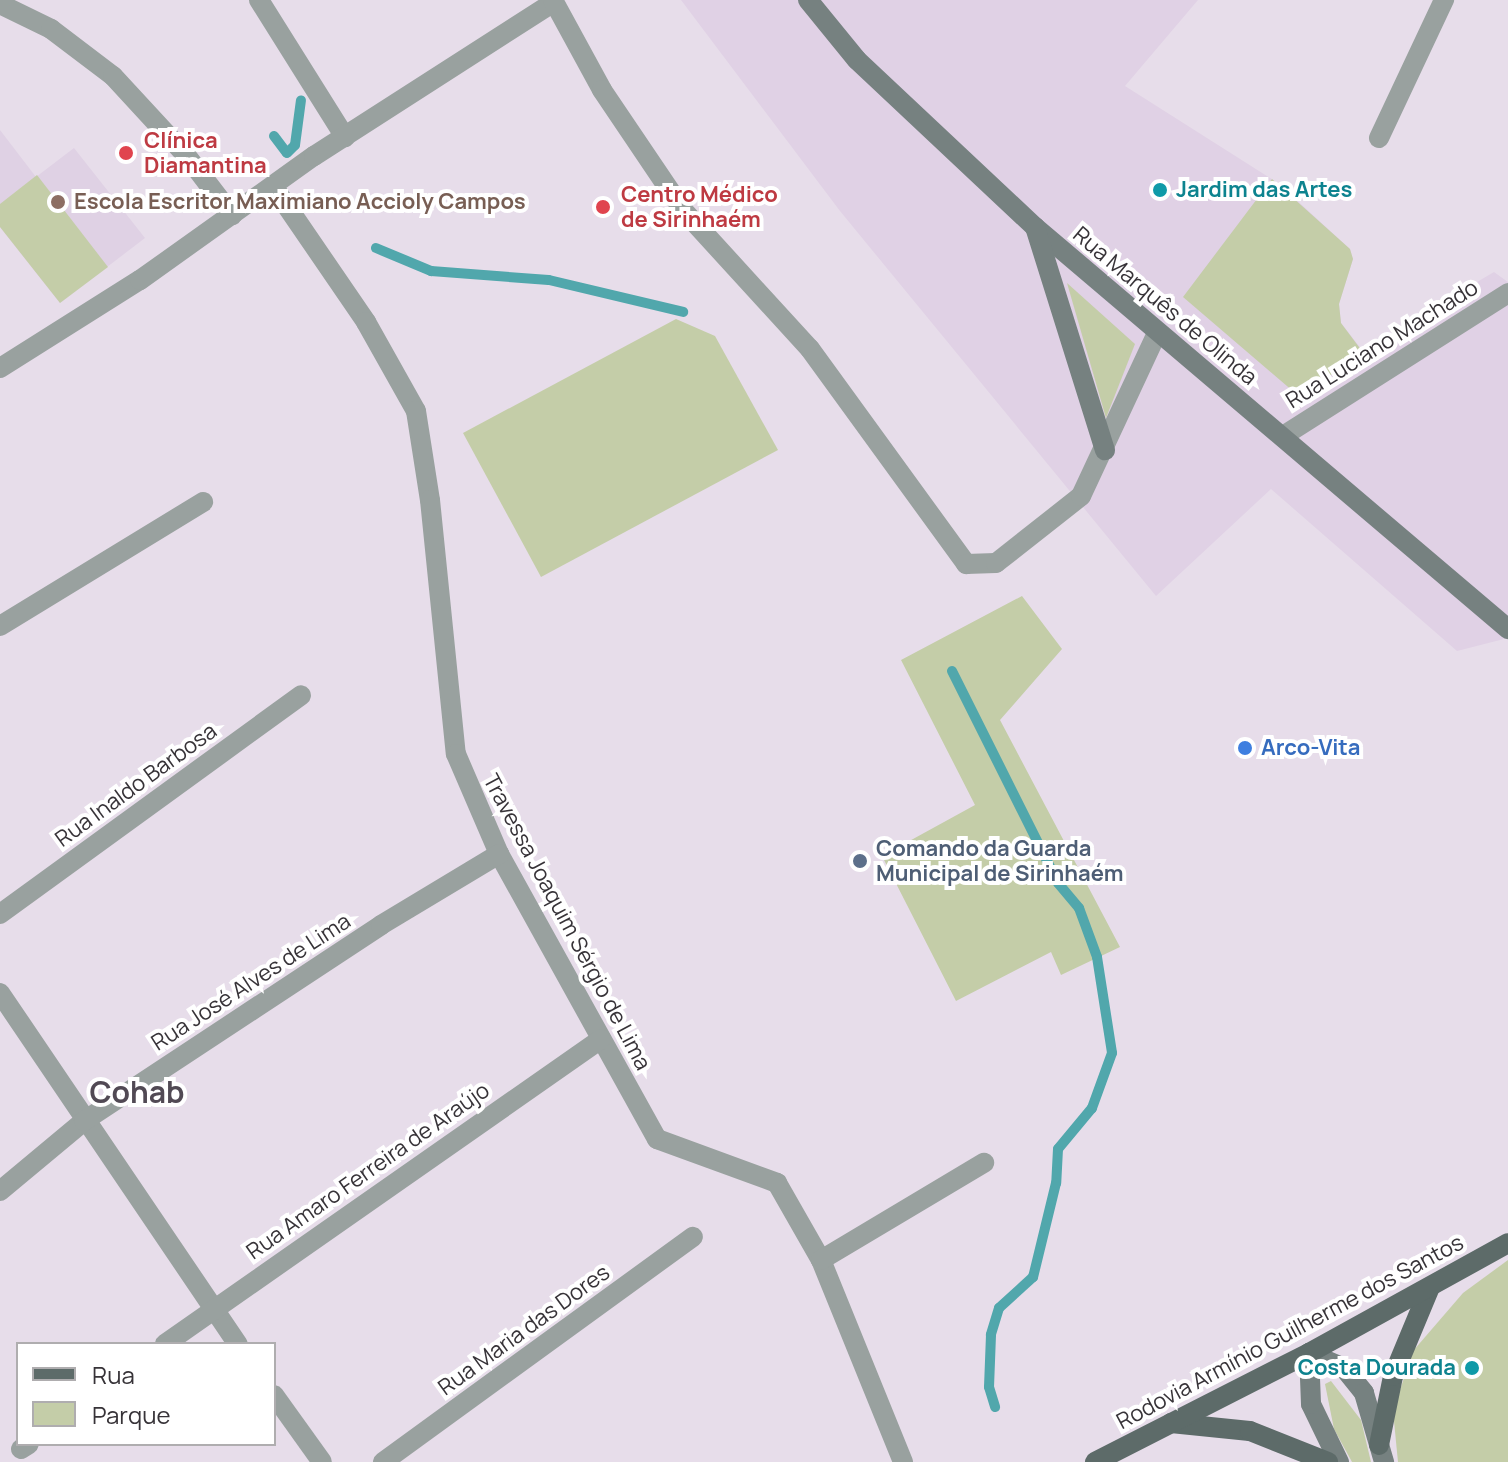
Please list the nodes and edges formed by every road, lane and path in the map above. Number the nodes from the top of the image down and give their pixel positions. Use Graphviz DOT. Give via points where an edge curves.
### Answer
graph roads {
  1 [pos="259,0"];
  2 [pos="808,0"];
  3 [pos="1444,0"];
  4 [pos="553,1"];
  5 [pos="0,4"];
  6 [pos="345,137"];
  7 [pos="1379,138"];
  8 [pos="282,180"];
  9 [pos="232,215"];
  10 [pos="1035,227"];
  11 [pos="1508,293"];
  12 [pos="1157,333"];
  13 [pos="0,368"];
  14 [pos="1283,436"];
  15 [pos="1105,450"];
  16 [pos="203,502"];
  17 [pos="0,626"];
  18 [pos="1508,629"];
  19 [pos="301,695"];
  20 [pos="499,854"];
  21 [pos="0,914"];
  22 [pos="0,993"];
  23 [pos="601,1039"];
  24 [pos="84,1121"];
  25 [pos="984,1163"];
  26 [pos="0,1191"];
  27 [pos="693,1237"];
  28 [pos="1508,1243"];
  29 [pos="821,1260"];
  30 [pos="1430,1287"];
  31 [pos="213,1309"];
  32 [pos="168,1342"];
  33 [pos="237,1342"];
  34 [pos="1309,1353"];
  35 [pos="276,1398"];
  36 [pos="1167,1423"];
  37 [pos="1382,1453"];
  38 [pos="322,1462"];
  39 [pos="383,1462"];
  40 [pos="903,1462"];
  41 [pos="1095,1462"];
  42 [pos="1328,1462"];
  43 [pos="1339,1462"];
  1 -- 6 [label="street"];
  2 -- 10 [label="main road, Rua Marquês de Olinda" via="857,60"];
  3 -- 7 [label="street"];
  4 -- 6 [label="street"];
  4 -- 15 [label="street" via="602,90 683,210 810,349 966,564 996,563 1068,511"];
  5 -- 9 [label="street" via="51,29 113,76 186,155"];
  6 -- 8 [label="street"];
  8 -- 9 [label="street"];
  8 -- 20 [label="street, Travessa Joaquim Sérgio de Lima" via="416,411 456,754"];
  9 -- 13 [label="street"];
  10 -- 12 [label="main road, Rua Marquês de Olinda"];
  10 -- 15 [label="main road"];
  11 -- 14 [label="street, Rua Luciano Machado"];
  12 -- 14 [label="main road, Rua Marquês de Olinda"];
  12 -- 15 [label="street"];
  14 -- 18 [label="main road, Rua Marquês de Olinda"];
  16 -- 17 [label="street"];
  19 -- 21 [label="street, Rua Inaldo Barbosa"];
  20 -- 23 [label="street, Travessa Joaquim Sérgio de Lima"];
  20 -- 24 [label="street, Rua José Alves de Lima" via="381,925"];
  22 -- 24 [label="street"];
  23 -- 29 [label="street, Travessa Joaquim Sérgio de Lima" via="657,1139 777,1183"];
  23 -- 31 [label="street, Rua Amaro Ferreira de Araújo"];
  24 -- 26 [label="street, Rua José Alves de Lima"];
  24 -- 31 [label="street"];
  25 -- 29 [label="street"];
  27 -- 39 [label="street, Rua Maria das Dores"];
  28 -- 30 [label="main road, Rodovia Armínio Guilherme dos Santos"];
  29 -- 40 [label="street, Travessa Joaquim Sérgio de Lima"];
  30 -- 34 [label="main road, Rodovia Armínio Guilherme dos Santos"];
  30 -- 37 [label="main road" via="1393,1376"];
  31 -- 32 [label="street, Rua Amaro Ferreira de Araújo"];
  31 -- 33 [label="street"];
  34 -- 36 [label="main road, Rodovia Armínio Guilherme dos Santos"];
  34 -- 37 [label="main road" via="1344,1368 1354,1380 1368,1405"];
  34 -- 43 [label="main road" via="1311,1404"];
  35 -- 38 [label="street"];
  36 -- 41 [label="main road, Rodovia Armínio Guilherme dos Santos"];
  36 -- 42 [label="main road" via="1250,1431"];
}
